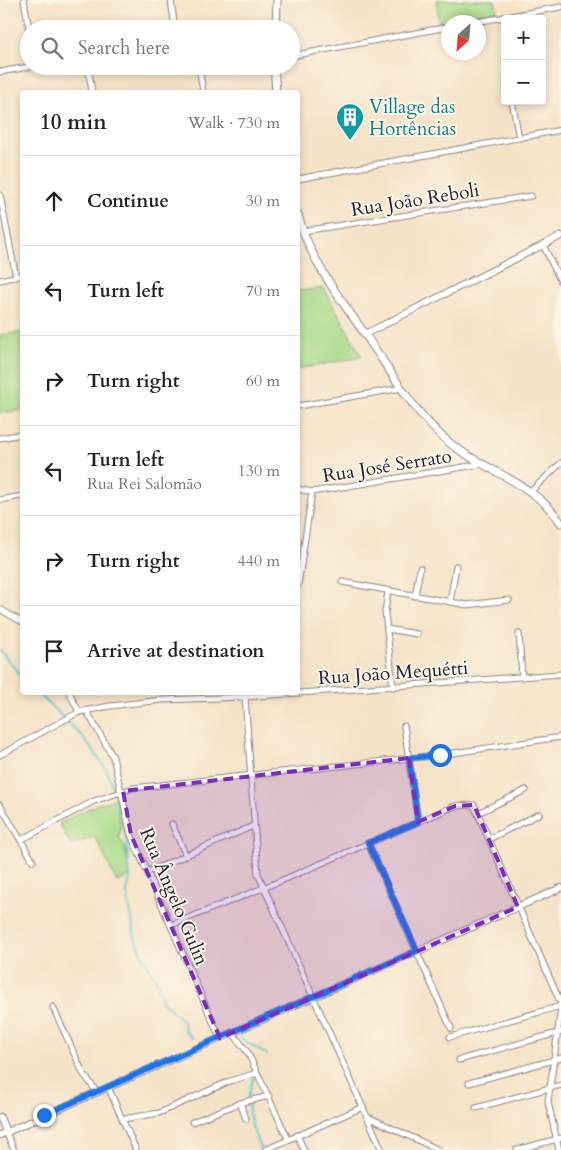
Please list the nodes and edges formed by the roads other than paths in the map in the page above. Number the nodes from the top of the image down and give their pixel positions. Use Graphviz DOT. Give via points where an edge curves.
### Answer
graph roads {
  1 [pos="24,0"];
  2 [pos="171,0"];
  3 [pos="277,0"];
  4 [pos="561,7"];
  5 [pos="27,20"];
  6 [pos="174,20"];
  7 [pos="276,20"];
  8 [pos="486,20"];
  9 [pos="441,29"];
  10 [pos="300,54"];
  11 [pos="20,68"];
  12 [pos="0,72"];
  13 [pos="89,75"];
  14 [pos="200,75"];
  15 [pos="275,75"];
  16 [pos="92,90"];
  17 [pos="203,90"];
  18 [pos="276,90"];
  19 [pos="513,105"];
  20 [pos="561,130"];
  21 [pos="519,138"];
  22 [pos="300,179"];
  23 [pos="0,195"];
  24 [pos="531,196"];
  25 [pos="300,224"];
  26 [pos="303,231"];
  27 [pos="561,236"];
  28 [pos="543,245"];
  29 [pos="20,276"];
  30 [pos="16,277"];
  31 [pos="0,280"];
  32 [pos="561,282"];
  33 [pos="365,334"];
  34 [pos="402,388"];
  35 [pos="300,406"];
  36 [pos="20,434"];
  37 [pos="0,438"];
  38 [pos="561,463"];
  39 [pos="482,464"];
  40 [pos="300,489"];
  41 [pos="530,491"];
  42 [pos="312,492"];
  43 [pos="20,496"];
  44 [pos="0,500"];
  45 [pos="561,523"];
  46 [pos="456,566"];
  47 [pos="420,568"];
  48 [pos="300,572"];
  49 [pos="342,582"];
  50 [pos="388,591"];
  51 [pos="414,596"];
  52 [pos="509,600"];
  53 [pos="450,602"];
  54 [pos="0,609"];
  55 [pos="20,621"];
  56 [pos="387,629"];
  57 [pos="417,634"];
  58 [pos="518,634"];
  59 [pos="561,674"];
  60 [pos="522,677"];
  61 [pos="393,687"];
  62 [pos="300,692"];
  63 [pos="70,695"];
  64 [pos="268,695"];
  65 [pos="197,696"];
  66 [pos="245,697"];
  67 [pos="86,710"];
  68 [pos="79,712"];
  69 [pos="404,726"];
  70 [pos="561,737"];
  71 [pos="0,755"];
  72 [pos="409,758"];
  73 [pos="250,775"];
  74 [pos="526,790"];
  75 [pos="121,792"];
  76 [pos="0,805"];
  77 [pos="478,813"];
  78 [pos="539,814"];
  79 [pos="418,822"];
  80 [pos="172,824"];
  81 [pos="253,826"];
  82 [pos="489,839"];
  83 [pos="20,840"];
  84 [pos="368,843"];
  85 [pos="186,856"];
  86 [pos="34,861"];
  87 [pos="148,872"];
  88 [pos="264,886"];
  89 [pos="561,888"];
  90 [pos="518,906"];
  91 [pos="171,925"];
  92 [pos="417,951"];
  93 [pos="314,997"];
  94 [pos="561,1006"];
  95 [pos="53,1007"];
  96 [pos="451,1028"];
  97 [pos="232,1032"];
  98 [pos="559,1032"];
  99 [pos="450,1037"];
  100 [pos="220,1038"];
  101 [pos="561,1058"];
  102 [pos="459,1060"];
  103 [pos="554,1061"];
  104 [pos="257,1073"];
  105 [pos="469,1083"];
  106 [pos="561,1085"];
  107 [pos="108,1087"];
  108 [pos="550,1088"];
  109 [pos="97,1092"];
  110 [pos="270,1096"];
  111 [pos="240,1104"];
  112 [pos="363,1106"];
  113 [pos="476,1108"];
  114 [pos="0,1117"];
  115 [pos="367,1117"];
  116 [pos="123,1119"];
  117 [pos="246,1119"];
  118 [pos="192,1122"];
  119 [pos="3,1133"];
  120 [pos="297,1135"];
  121 [pos="288,1139"];
  122 [pos="558,1139"];
  123 [pos="14,1150"];
  124 [pos="136,1150"];
  125 [pos="265,1150"];
  126 [pos="304,1150"];
  127 [pos="382,1150"];
  128 [pos="439,1150"];
  129 [pos="517,1150"];
  130 [pos="559,1150"];
  1 -- 5 [label="street"];
  2 -- 6 [label="street"];
  3 -- 7 [label="main road"];
  4 -- 8 [label="street"];
  9 -- 10 [label="street"];
  11 -- 12 [label="street"];
  13 -- 16 [label="street"];
  14 -- 17 [label="street"];
  15 -- 18 [label="main road"];
  19 -- 21 [label="street"];
  20 -- 21 [label="street"];
  21 -- 22 [label="street"];
  23 -- 30 [label="street"];
  24 -- 26 [label="street, Rua João Reboli"];
  25 -- 26 [label="main road"];
  26 -- 33 [label="main road" via="332,285"];
  27 -- 28 [label="street"];
  28 -- 32 [label="street"];
  28 -- 33 [label="street"];
  29 -- 30 [label="street"];
  30 -- 31 [label="street"];
  33 -- 34 [label="main road"];
  34 -- 35 [label="street"];
  34 -- 39 [label="main road" via="442,437"];
  36 -- 37 [label="street"];
  38 -- 41 [label="street"];
  39 -- 41 [label="main road"];
  39 -- 42 [label="street, Rua José Serrato"];
  40 -- 42 [label="street, Rua José Serrato"];
  41 -- 45 [label="main road"];
  42 -- 48 [label="street"];
  43 -- 44 [label="street"];
  46 -- 53 [label="street"];
  47 -- 51 [label="street"];
  49 -- 50 [label="street"];
  50 -- 51 [label="street"];
  50 -- 56 [label="street"];
  51 -- 53 [label="street"];
  52 -- 53 [label="street" via="468,605"];
  54 -- 55 [label="street"];
  56 -- 57 [label="street"];
  56 -- 61 [label="street"];
  58 -- 60 [label="street"];
  59 -- 60 [label="street, Rua João Mequétti"];
  60 -- 61 [label="street, Rua João Mequétti"];
  61 -- 62 [label="street, Rua João Mequétti"];
  63 -- 68 [label="street"];
  64 -- 66 [label="street, Rua João Mequétti"];
  65 -- 66 [label="street, Rua João Mequétti"];
  65 -- 67 [label="street, Rua João Mequétti"];
  66 -- 73 [label="street"];
  67 -- 68 [label="street, Rua João Mequétti"];
  67 -- 75 [label="street, Rua Ângelo Gulin" via="113,756"];
  68 -- 71 [label="street, Rua João Mequétti"];
  69 -- 72 [label="street"];
  70 -- 72 [label="street"];
  72 -- 73 [label="street"];
  72 -- 79 [label="street"];
  73 -- 75 [label="street" via="145,786"];
  73 -- 81 [label="street"];
  74 -- 77 [label="street"];
  75 -- 83 [label="street"];
  75 -- 87 [label="street, Rua Ângelo Gulin" via="131,835"];
  76 -- 83 [label="street"];
  77 -- 79 [label="street" via="474,804 454,806"];
  77 -- 82 [label="street"];
  78 -- 82 [label="street"];
  79 -- 84 [label="street"];
  80 -- 85 [label="street"];
  81 -- 85 [label="street"];
  81 -- 88 [label="street" via="256,868"];
  82 -- 90 [label="street"];
  83 -- 86 [label="street"];
  84 -- 88 [label="street"];
  84 -- 92 [label="street"];
  85 -- 87 [label="street"];
  87 -- 91 [label="street, Rua Ângelo Gulin"];
  88 -- 91 [label="street"];
  88 -- 93 [label="street"];
  89 -- 90 [label="street"];
  90 -- 92 [label="street"];
  90 -- 94 [label="street"];
  91 -- 100 [label="street, Rua Ângelo Gulin"];
  92 -- 93 [label="street"];
  92 -- 96 [label="street"];
  93 -- 97 [label="street"];
  93 -- 112 [label="street"];
  94 -- 98 [label="street"];
  94 -- 99 [label="street"];
  95 -- 109 [label="street" via="83,1073"];
  97 -- 100 [label="street"];
  97 -- 104 [label="street" via="248,1053"];
  98 -- 102 [label="street"];
  98 -- 103 [label="street"];
  100 -- 107 [label="street"];
  101 -- 103 [label="street"];
  103 -- 105 [label="street"];
  103 -- 108 [label="street"];
  104 -- 110 [label="street"];
  104 -- 116 [label="street" via="230,1081 159,1112"];
  106 -- 108 [label="street"];
  107 -- 109 [label="street"];
  107 -- 116 [label="street"];
  108 -- 113 [label="street"];
  108 -- 122 [label="street" via="548,1102"];
  109 -- 119 [label="street"];
  110 -- 111 [label="street"];
  110 -- 121 [label="street"];
  111 -- 117 [label="street"];
  111 -- 118 [label="street"];
  112 -- 115 [label="street"];
  112 -- 120 [label="street"];
  114 -- 119 [label="street"];
  115 -- 127 [label="street"];
  115 -- 128 [label="street"];
  116 -- 124 [label="street"];
  119 -- 123 [label="street"];
  120 -- 121 [label="street"];
  120 -- 126 [label="street"];
  121 -- 125 [label="street"];
  122 -- 129 [label="street"];
  122 -- 130 [label="street"];
}
